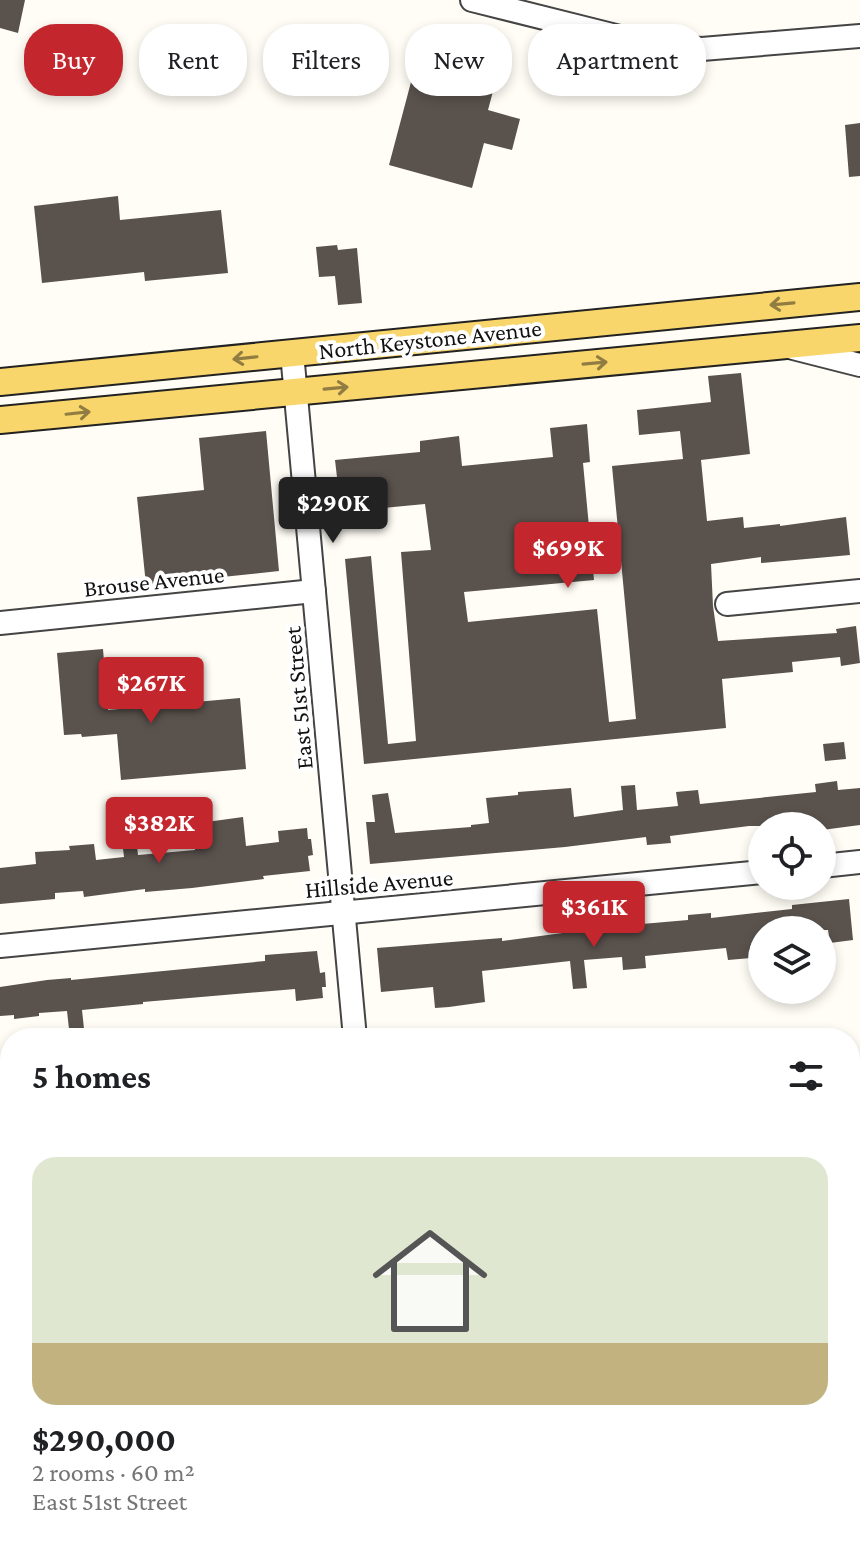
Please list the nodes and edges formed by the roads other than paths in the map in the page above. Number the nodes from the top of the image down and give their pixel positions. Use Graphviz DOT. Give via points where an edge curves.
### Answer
graph roads {
  1 [pos="472,0"];
  2 [pos="860,36"];
  3 [pos="860,297"];
  4 [pos="860,338"];
  5 [pos="785,345"];
  6 [pos="292,353"];
  7 [pos="860,365"];
  8 [pos="0,382"];
  9 [pos="295,392"];
  10 [pos="0,420"];
  11 [pos="314,591"];
  12 [pos="860,591"];
  13 [pos="727,604"];
  14 [pos="0,623"];
  15 [pos="860,862"];
  16 [pos="836,865"];
  17 [pos="748,873"];
  18 [pos="343,912"];
  19 [pos="0,946"];
  20 [pos="354,1028"];
  1 -- 2 [label="street" via="676,49"];
  3 -- 6 [label="main road, North Keystone Avenue, one-way"];
  4 -- 5 [label="main road, North Keystone Avenue"];
  5 -- 7 [label="street"];
  9 -- 5 [label="main road, North Keystone Avenue, one-way"];
  6 -- 8 [label="main road, North Keystone Avenue, one-way"];
  6 -- 9 [label="street, East 51st Street"];
  10 -- 9 [label="main road, North Keystone Avenue, one-way"];
  9 -- 11 [label="street, East 51st Street"];
  11 -- 14 [label="street, Brouse Avenue"];
  11 -- 18 [label="street, East 51st Street"];
  12 -- 13 [label="street"];
  15 -- 16 [label="street"];
  17 -- 18 [label="street, Hillside Avenue"];
  18 -- 19 [label="street, Hillside Avenue"];
  18 -- 20 [label="street, East 51st Street"];
}
